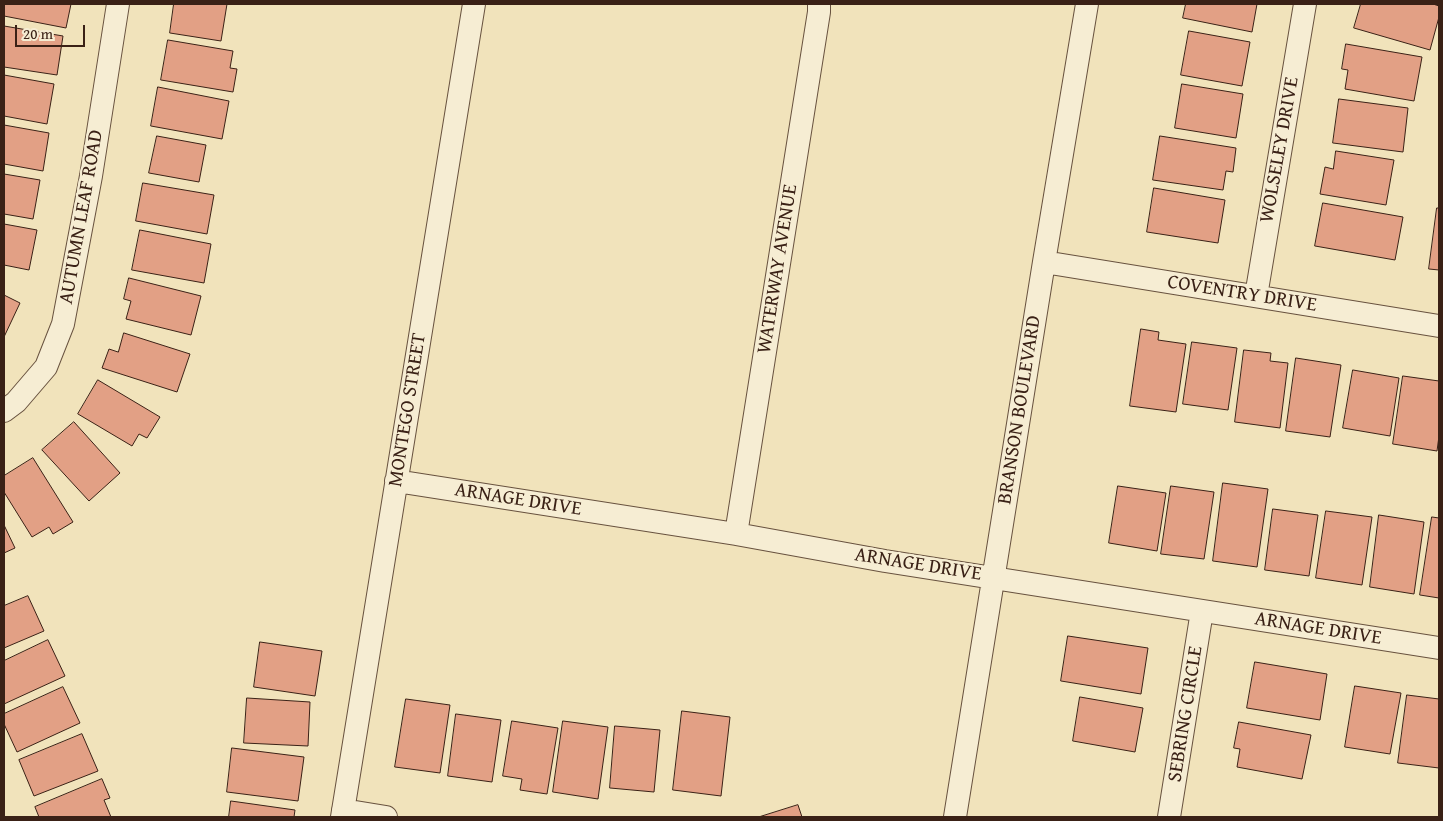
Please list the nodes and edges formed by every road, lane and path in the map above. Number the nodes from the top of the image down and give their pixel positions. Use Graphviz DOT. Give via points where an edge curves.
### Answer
graph roads {
  1 [pos="118,4"];
  2 [pos="474,4"];
  3 [pos="818,4"];
  4 [pos="1087,4"];
  5 [pos="1305,4"];
  6 [pos="1044,262"];
  7 [pos="1256,296"];
  8 [pos="1439,326"];
  9 [pos="4,411"];
  10 [pos="396,481"];
  11 [pos="736,534"];
  12 [pos="994,578"];
  13 [pos="1202,611"];
  14 [pos="1439,648"];
  15 [pos="342,814"];
  16 [pos="386,817"];
  17 [pos="955,817"];
  18 [pos="1169,817"];
  1 -- 9 [label="street, AUTUMN LEAF ROAD" via="91,176 63,324 46,366 16,402"];
  2 -- 10 [label="street, MONTEGO STREET"];
  3 -- 11 [label="street, WATERWAY AVENUE"];
  4 -- 6 [label="street, BRANSON BOULEVARD"];
  5 -- 7 [label="street, WOLSELEY DRIVE"];
  6 -- 7 [label="street, COVENTRY DRIVE"];
  6 -- 12 [label="street, BRANSON BOULEVARD"];
  7 -- 8 [label="street, COVENTRY DRIVE"];
  10 -- 11 [label="street, ARNAGE DRIVE"];
  10 -- 15 [label="street, MONTEGO STREET"];
  11 -- 12 [label="street, ARNAGE DRIVE"];
  12 -- 13 [label="street, ARNAGE DRIVE"];
  12 -- 17 [label="street, BRANSON BOULEVARD"];
  13 -- 14 [label="street, ARNAGE DRIVE"];
  13 -- 18 [label="street, SEBRING CIRCLE"];
  15 -- 16 [label="street"];
}
